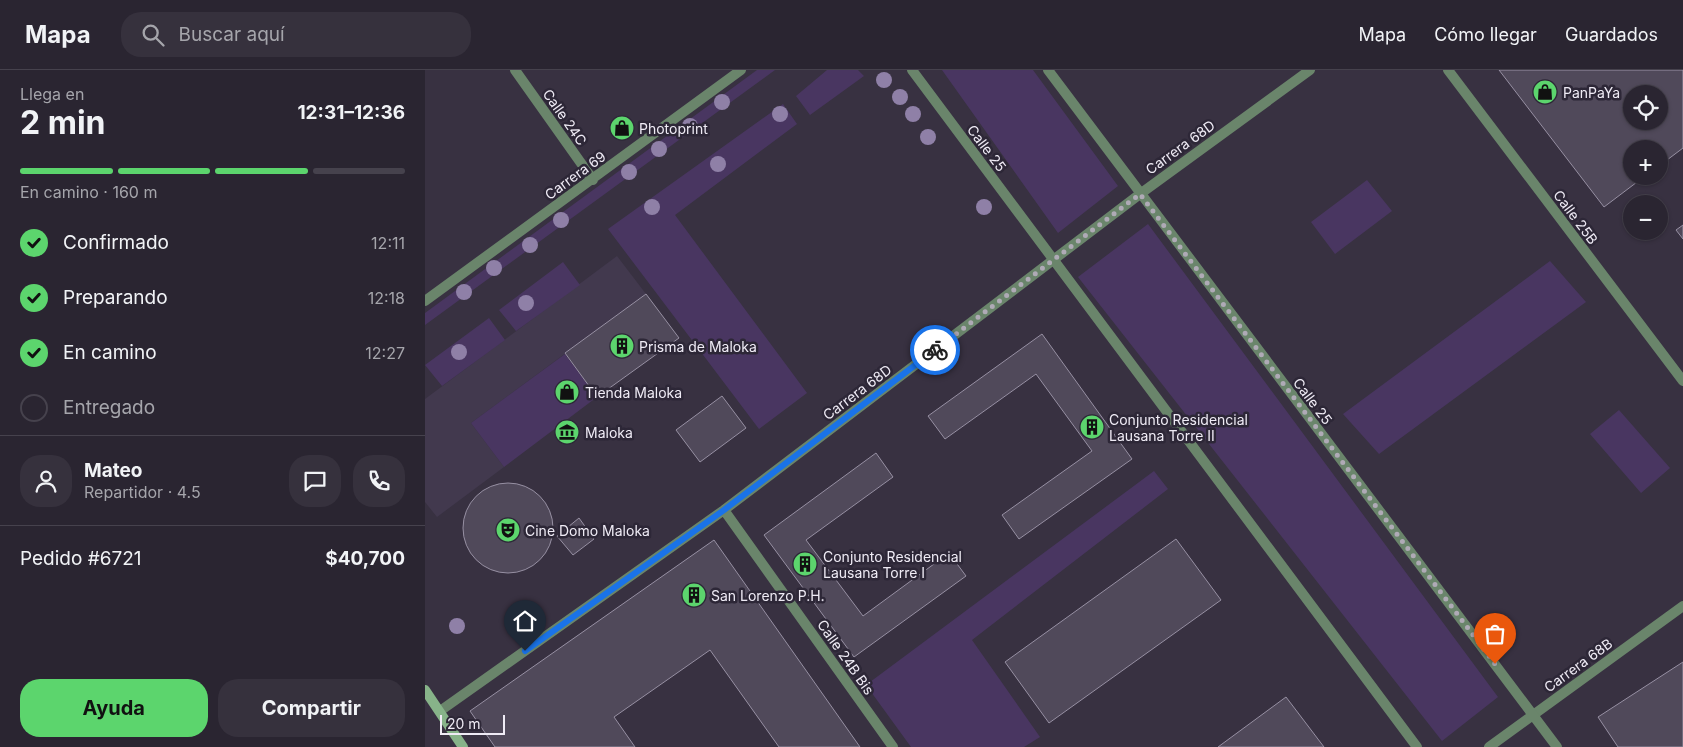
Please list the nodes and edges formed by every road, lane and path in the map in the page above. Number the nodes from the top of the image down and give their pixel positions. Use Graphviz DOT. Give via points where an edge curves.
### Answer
graph roads {
  1 [pos="515,70"];
  2 [pos="741,70"];
  3 [pos="912,70"];
  4 [pos="1048,70"];
  5 [pos="1310,70"];
  6 [pos="1448,70"];
  7 [pos="593,180"];
  8 [pos="1140,194"];
  9 [pos="1053,260"];
  10 [pos="425,301"];
  11 [pos="1683,381"];
  12 [pos="724,510"];
  13 [pos="1683,606"];
  14 [pos="425,690"];
  15 [pos="440,711"];
  16 [pos="1533,714"];
  17 [pos="463,747"];
  18 [pos="893,747"];
  19 [pos="1417,747"];
  20 [pos="1489,747"];
  21 [pos="1557,747"];
  1 -- 7 [label="street, Calle 24C"];
  2 -- 7 [label="street, Carrera 69"];
  3 -- 9 [label="street, Calle 25"];
  4 -- 8 [label="street, Calle 25"];
  5 -- 8 [label="street, Carrera 68D"];
  6 -- 11 [label="street, Calle 25B"];
  7 -- 10 [label="street, Carrera 69"];
  8 -- 9 [label="street, Carrera 68D"];
  8 -- 16 [label="street, Calle 25"];
  9 -- 12 [label="street, Carrera 68D"];
  9 -- 19 [label="street, Calle 25"];
  12 -- 15 [label="street, Carrera 68D"];
  12 -- 18 [label="street, Calle 24B Bis"];
  13 -- 16 [label="street, Carrera 68B"];
  14 -- 15 [label="main road"];
  15 -- 17 [label="main road"];
  16 -- 20 [label="street, Carrera 68B"];
  16 -- 21 [label="street, Calle 25"];
}
